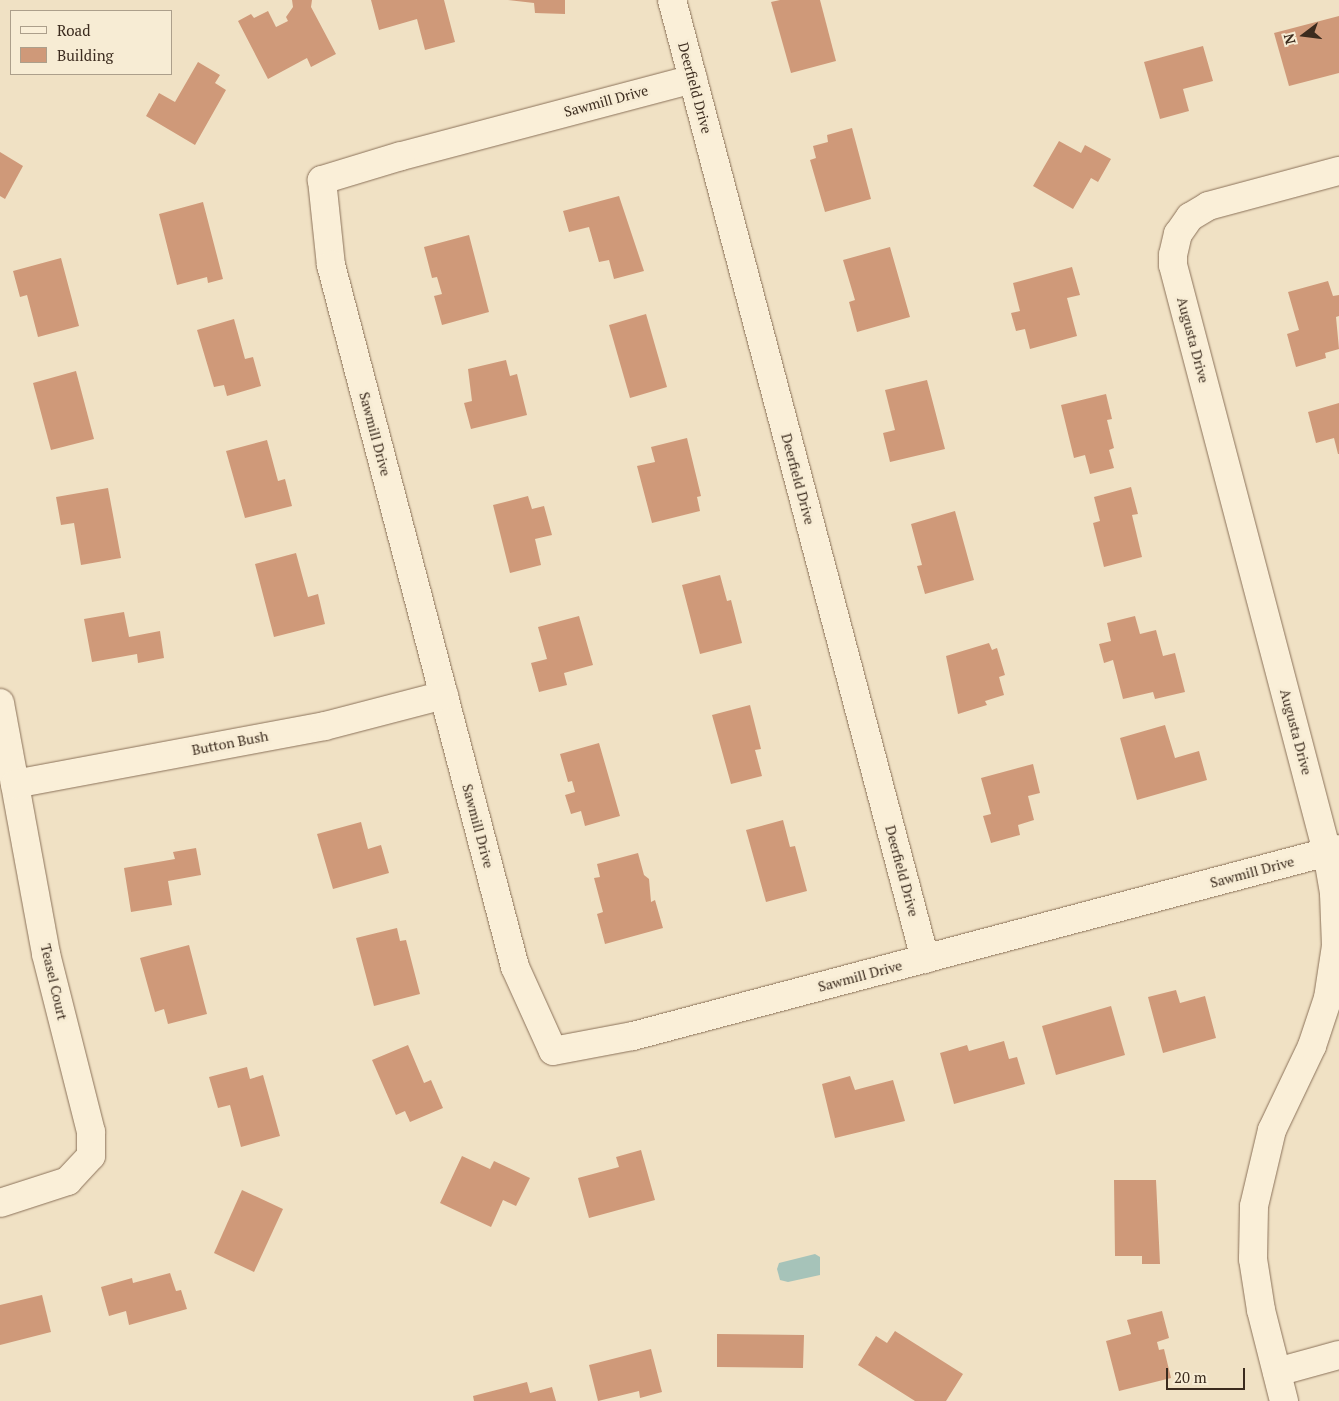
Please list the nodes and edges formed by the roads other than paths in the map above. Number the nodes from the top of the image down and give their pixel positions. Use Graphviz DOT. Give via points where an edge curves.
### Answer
graph roads {
  1 [pos="672,0"];
  2 [pos="693,79"];
  3 [pos="1339,170"];
  4 [pos="444,695"];
  5 [pos="0,703"];
  6 [pos="15,784"];
  7 [pos="1333,851"];
  8 [pos="925,959"];
  9 [pos="0,1203"];
  10 [pos="1339,1355"];
  11 [pos="1276,1372"];
  12 [pos="1284,1401"];
  1 -- 2 [label="street, Deerfield Drive"];
  2 -- 4 [label="street, Sawmill Drive" via="322,180 331,265"];
  2 -- 8 [label="street, Deerfield Drive"];
  3 -- 7 [label="street, Augusta Drive" via="1208,206 1190,217 1173,255 1173,265"];
  4 -- 6 [label="street, Button Bush" via="325,726"];
  4 -- 8 [label="street, Sawmill Drive" via="516,967 552,1051 633,1036"];
  5 -- 6 [label="street, Teasel Court"];
  6 -- 9 [label="street, Teasel Court" via="52,979 91,1132 92,1156 68,1181"];
  7 -- 8 [label="street, Sawmill Drive"];
  7 -- 11 [label="street, Augusta Drive" via="1336,946 1328,998 1312,1046 1272,1130 1254,1206 1253,1259 1260,1310"];
  10 -- 11 [label="street"];
  11 -- 12 [label="street, Augusta Drive"];
}
